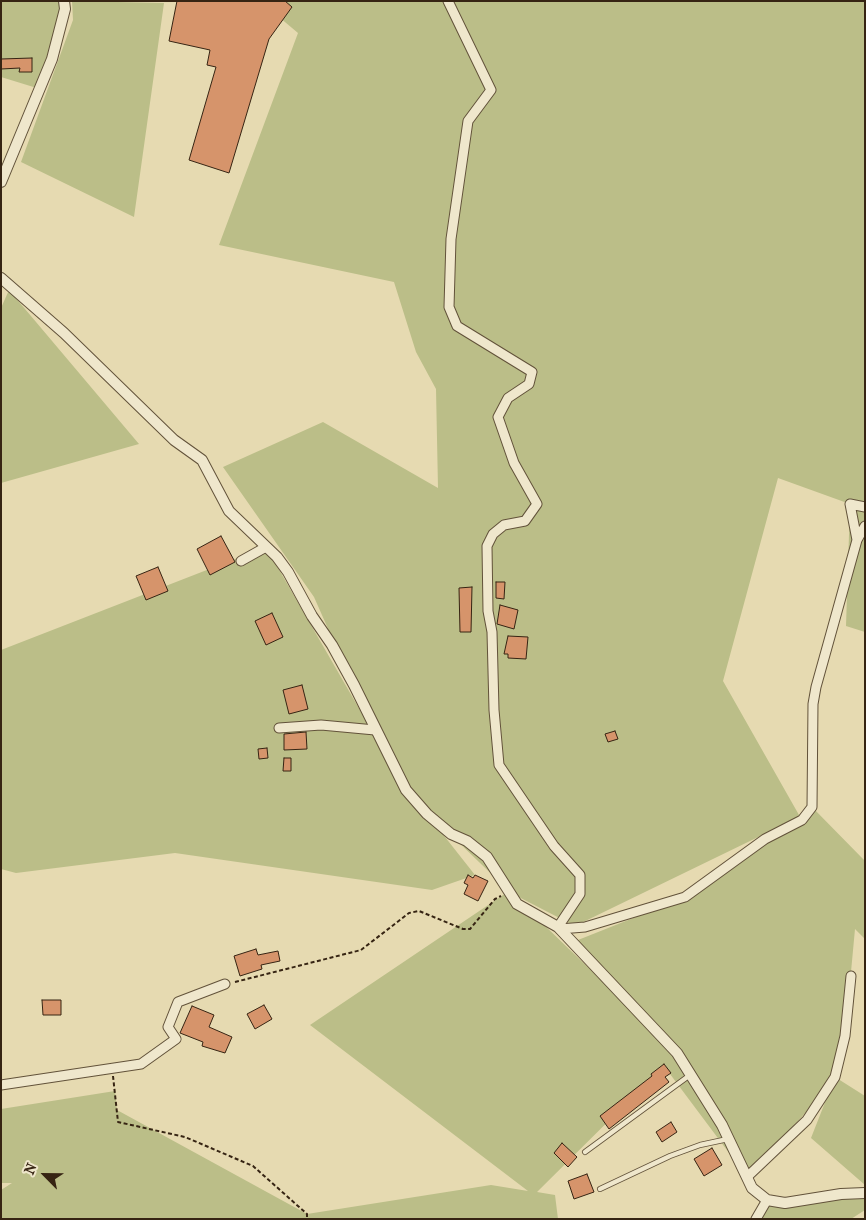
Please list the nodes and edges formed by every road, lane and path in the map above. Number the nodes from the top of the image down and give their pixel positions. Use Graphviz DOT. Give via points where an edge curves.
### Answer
graph roads {
  1 [pos="64,1"];
  2 [pos="448,1"];
  3 [pos="1,182"];
  4 [pos="1,278"];
  5 [pos="865,507"];
  6 [pos="865,526"];
  7 [pos="857,540"];
  8 [pos="266,547"];
  9 [pos="241,561"];
  10 [pos="280,728"];
  11 [pos="375,730"];
  12 [pos="509,891"];
  13 [pos="559,928"];
  14 [pos="851,976"];
  15 [pos="225,984"];
  16 [pos="113,1069"];
  17 [pos="690,1075"];
  18 [pos="1,1085"];
  19 [pos="728,1139"];
  20 [pos="585,1152"];
  21 [pos="747,1177"];
  22 [pos="600,1189"];
  23 [pos="865,1193"];
  24 [pos="767,1200"];
  25 [pos="307,1219"];
  26 [pos="756,1219"];
  1 -- 3 [label="street" via="52,59"];
  2 -- 13 [label="street" via="491,90 468,121 451,239 449,307 456,326 532,372 529,384 508,398 498,417 514,463 537,504 525,521 504,525 493,534 487,546 488,611 499,765 554,846 580,875 580,894"];
  4 -- 8 [label="street" via="64,333 174,440 202,460 229,511"];
  5 -- 7 [label="street" via="850,504"];
  6 -- 7 [label="street"];
  7 -- 13 [label="street" via="816,687 812,807 802,820 765,839 685,897 585,927"];
  8 -- 9 [label="street"];
  8 -- 11 [label="street" via="288,572 332,645"];
  10 -- 11 [label="street" via="321,725"];
  11 -- 12 [label="street" via="406,790 426,814 450,834 467,841 487,857"];
  12 -- 13 [label="street" via="518,904"];
  12 -- 15 [label="path" via="495,899 470,928 462,929 419,911 410,913 361,950"];
  13 -- 17 [label="street" via="677,1053"];
  14 -- 21 [label="street" via="845,1036 834,1077 807,1120"];
  15 -- 16 [label="street" via="178,1002 168,1027 176,1039 140,1064"];
  16 -- 18 [label="street"];
  16 -- 25 [label="path" via="118,1122 185,1137 253,1166 307,1214"];
  17 -- 19 [label="street"];
  17 -- 20 [label="lane"];
  19 -- 21 [label="street"];
  19 -- 22 [label="lane" via="700,1144"];
  21 -- 24 [label="street" via="752,1188"];
  23 -- 24 [label="street" via="785,1204"];
  24 -- 26 [label="street"];
}
